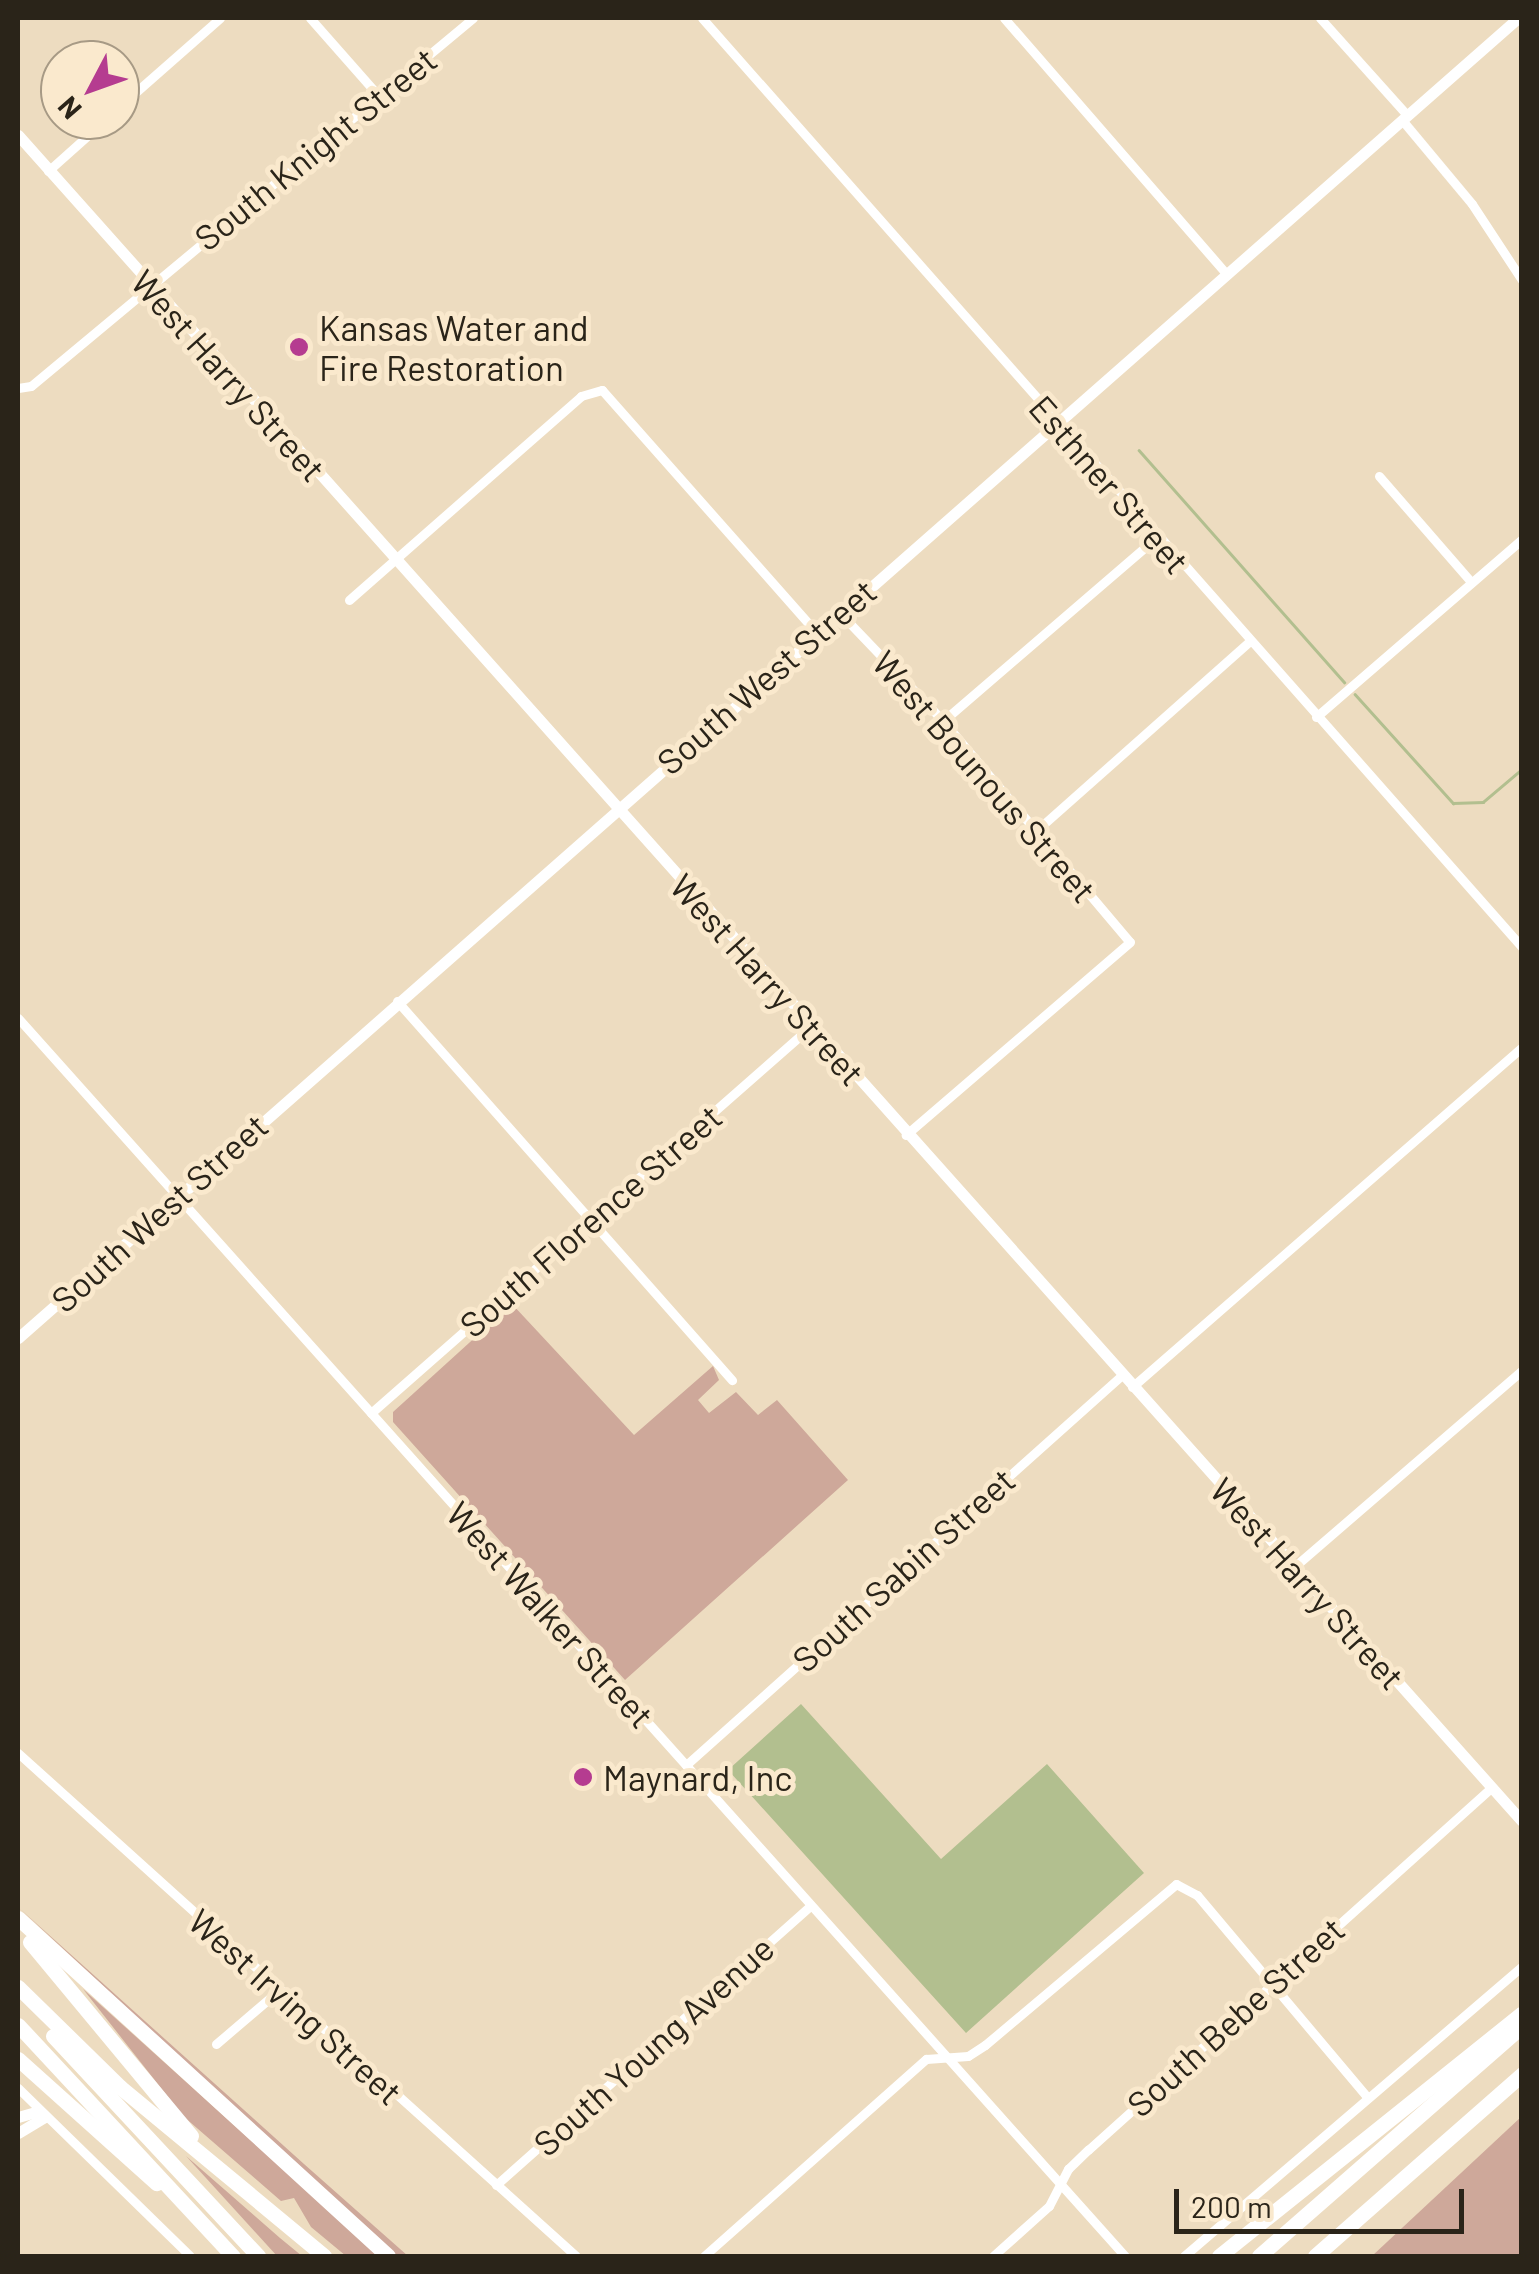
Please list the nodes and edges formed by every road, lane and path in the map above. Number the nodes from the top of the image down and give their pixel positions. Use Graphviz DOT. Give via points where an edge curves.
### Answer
graph roads {
  1 [pos="220,18"];
  2 [pos="310,18"];
  3 [pos="473,18"];
  4 [pos="702,18"];
  5 [pos="1004,18"];
  6 [pos="1320,18"];
  7 [pos="1518,18"];
  8 [pos="140,88"];
  9 [pos="377,94"];
  10 [pos="1404,117"];
  11 [pos="18,135"];
  12 [pos="82,140"];
  13 [pos="48,170"];
  14 [pos="1226,273"];
  15 [pos="1522,280"];
  16 [pos="150,286"];
  17 [pos="18,388"];
  18 [pos="1056,424"];
  19 [pos="1380,476"];
  20 [pos="1156,538"];
  21 [pos="1522,539"];
  22 [pos="394,560"];
  23 [pos="1471,582"];
  24 [pos="349,600"];
  25 [pos="839,612"];
  26 [pos="816,632"];
  27 [pos="1249,642"];
  28 [pos="1316,717"];
  29 [pos="942,721"];
  30 [pos="615,808"];
  31 [pos="1036,830"];
  32 [pos="1522,948"];
  33 [pos="397,1001"];
  34 [pos="18,1018"];
  35 [pos="810,1027"];
  36 [pos="1522,1048"];
  37 [pos="906,1135"];
  38 [pos="176,1196"];
  39 [pos="590,1220"];
  40 [pos="18,1338"];
  41 [pos="1522,1370"];
  42 [pos="1122,1375"];
  43 [pos="732,1380"];
  44 [pos="1132,1387"];
  45 [pos="372,1413"];
  46 [pos="1294,1566"];
  47 [pos="18,1753"];
  48 [pos="686,1765"];
  49 [pos="1492,1787"];
  50 [pos="1522,1821"];
  51 [pos="811,1905"];
  52 [pos="18,1918"];
  53 [pos="18,1928"];
  54 [pos="1522,1966"];
  55 [pos="1272,1983"];
  56 [pos="18,1986"];
  57 [pos="278,1991"];
  58 [pos="18,1998"];
  59 [pos="1522,2013"];
  60 [pos="18,2025"];
  61 [pos="1522,2026"];
  62 [pos="216,2044"];
  63 [pos="945,2055"];
  64 [pos="18,2059"];
  65 [pos="1522,2074"];
  66 [pos="18,2088"];
  67 [pos="1368,2098"];
  68 [pos="18,2117"];
  69 [pos="44,2118"];
  70 [pos="18,2133"];
  71 [pos="1059,2182"];
  72 [pos="496,2185"];
  73 [pos="245,2189"];
  74 [pos="174,2194"];
  75 [pos="190,2256"];
  76 [pos="232,2256"];
  77 [pos="258,2256"];
  78 [pos="324,2256"];
  79 [pos="388,2256"];
  80 [pos="576,2256"];
  81 [pos="704,2256"];
  82 [pos="993,2256"];
  83 [pos="1125,2256"];
  84 [pos="1184,2256"];
  85 [pos="1219,2256"];
  86 [pos="1259,2256"];
  87 [pos="1315,2256"];
  1 -- 8 [label="street"];
  2 -- 9 [label="street"];
  3 -- 9 [label="street, South Knight Street"];
  4 -- 18 [label="street, Esthner Street"];
  5 -- 14 [label="street"];
  6 -- 10 [label="street"];
  7 -- 10 [label="street, South West Street"];
  9 -- 16 [label="street, South Knight Street"];
  10 -- 14 [label="street, South West Street"];
  10 -- 15 [label="street"];
  11 -- 13 [label="street, West Harry Street"];
  12 -- 13 [label="street"];
  13 -- 16 [label="street, West Harry Street"];
  14 -- 18 [label="street, South West Street"];
  16 -- 17 [label="street, South Knight Street" via="31,386"];
  16 -- 22 [label="street, West Harry Street"];
  18 -- 20 [label="street, Esthner Street"];
  18 -- 25 [label="street, South West Street"];
  19 -- 23 [label="street"];
  20 -- 27 [label="street, Esthner Street"];
  20 -- 29 [label="street"];
  21 -- 23 [label="street"];
  22 -- 24 [label="street"];
  22 -- 26 [label="street" via="595,390 616,401"];
  22 -- 30 [label="street, West Harry Street"];
  23 -- 28 [label="street"];
  25 -- 26 [label="street, South West Street"];
  25 -- 29 [label="street, West Bounous Street"];
  26 -- 30 [label="street, South West Street"];
  27 -- 28 [label="street, Esthner Street"];
  27 -- 31 [label="street"];
  28 -- 32 [label="street, Esthner Street"];
  29 -- 31 [label="street, West Bounous Street"];
  30 -- 33 [label="street, South West Street"];
  30 -- 35 [label="street, West Harry Street"];
  31 -- 37 [label="street, West Bounous Street" via="1130,942"];
  33 -- 38 [label="street, South West Street"];
  33 -- 39 [label="street"];
  34 -- 38 [label="street, West Walker Street"];
  35 -- 37 [label="street, West Harry Street"];
  35 -- 39 [label="street, South Florence Street"];
  36 -- 44 [label="street"];
  37 -- 42 [label="street, West Harry Street"];
  38 -- 40 [label="street, South West Street"];
  38 -- 45 [label="street, West Walker Street"];
  39 -- 43 [label="street"];
  39 -- 45 [label="street, South Florence Street"];
  41 -- 46 [label="street"];
  42 -- 44 [label="street, West Harry Street"];
  42 -- 48 [label="street, South Sabin Street"];
  44 -- 46 [label="street, West Harry Street"];
  45 -- 48 [label="street, West Walker Street"];
  46 -- 49 [label="street, West Harry Street"];
  47 -- 57 [label="street, West Irving Street"];
  48 -- 51 [label="street, West Walker Street"];
  49 -- 50 [label="street, West Harry Street"];
  49 -- 55 [label="street, South Bebe Street"];
  51 -- 63 [label="street, West Walker Street"];
  51 -- 72 [label="street, South Young Avenue"];
  52 -- 79 [label="highway"];
  53 -- 73 [label="highway" via="178,2123"];
  54 -- 67 [label="street"];
  55 -- 63 [label="street" via="1197,1895 1176,1884 985,2045 968,2056"];
  55 -- 67 [label="street"];
  55 -- 71 [label="street, South Bebe Street"];
  56 -- 73 [label="highway" via="120,2088"];
  57 -- 62 [label="street"];
  57 -- 72 [label="street, West Irving Street"];
  58 -- 77 [label="highway"];
  59 -- 85 [label="highway"];
  60 -- 74 [label="highway"];
  61 -- 86 [label="highway"];
  63 -- 71 [label="street, West Walker Street"];
  63 -- 81 [label="street" via="926,2059"];
  64 -- 74 [label="highway" via="139,2172"];
  65 -- 87 [label="highway"];
  66 -- 69 [label="street"];
  67 -- 84 [label="street"];
  68 -- 69 [label="street" via="36,2112"];
  69 -- 70 [label="street"];
  69 -- 75 [label="street" via="79,2140"];
  71 -- 82 [label="street, South Bebe Street" via="1048,2206"];
  71 -- 83 [label="street, West Walker Street"];
  72 -- 80 [label="street, West Irving Street"];
  73 -- 78 [label="highway"];
  74 -- 76 [label="highway"];
}
